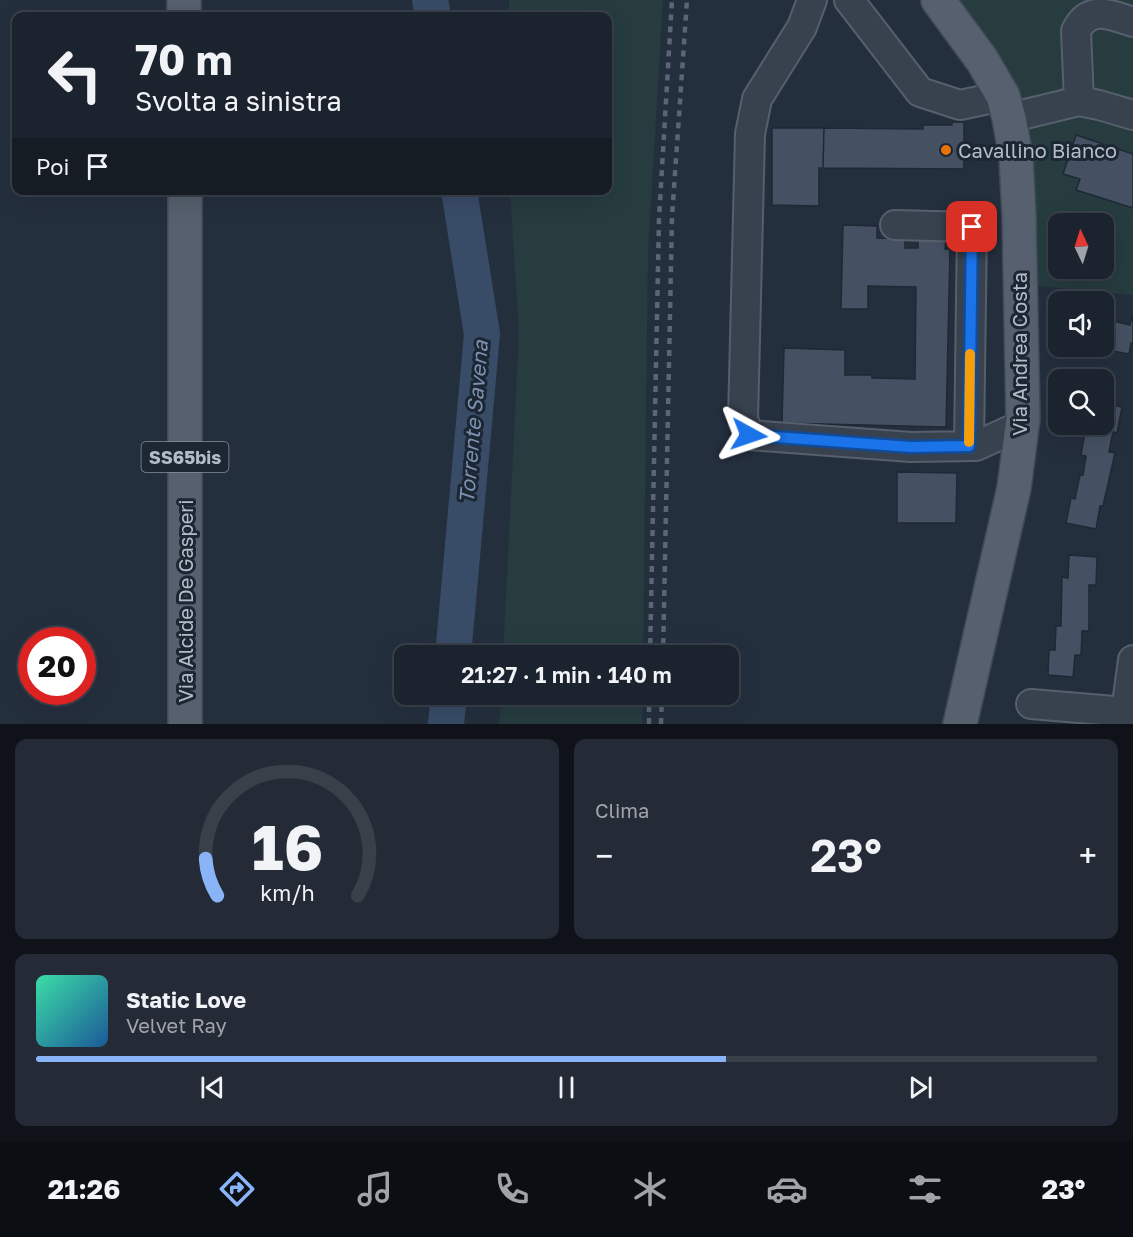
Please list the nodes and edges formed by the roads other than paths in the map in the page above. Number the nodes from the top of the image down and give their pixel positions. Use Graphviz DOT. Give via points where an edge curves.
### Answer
graph roads {
  1 [pos="812,0"];
  2 [pos="849,0"];
  3 [pos="938,0"];
  4 [pos="1133,22"];
  5 [pos="1079,101"];
  6 [pos="1006,107"];
  7 [pos="1133,115"];
  8 [pos="185,195"];
  9 [pos="895,225"];
  10 [pos="1022,425"];
  11 [pos="969,446"];
  12 [pos="1133,660"];
  13 [pos="1031,704"];
  14 [pos="1129,712"];
  15 [pos="185,724"];
  16 [pos="960,724"];
  1 -- 11 [label="street" via="802,27 757,99 750,134 744,419 749,435 911,447"];
  2 -- 6 [label="street" via="920,92 960,105"];
  3 -- 6 [label="main road, Via Andrea Costa" via="982,60"];
  4 -- 5 [label="street" via="1099,13 1079,23"];
  5 -- 6 [label="street"];
  5 -- 7 [label="street"];
  6 -- 10 [label="main road, Via Andrea Costa" via="1016,157 1019,215"];
  8 -- 15 [label="main road, Via Alcide De Gasperi / SS65bis"];
  9 -- 11 [label="street" via="972,227"];
  10 -- 11 [label="street"];
  10 -- 16 [label="main road, Via Andrea Costa" via="1014,488"];
  12 -- 14 [label="street"];
  13 -- 14 [label="street"];
}
